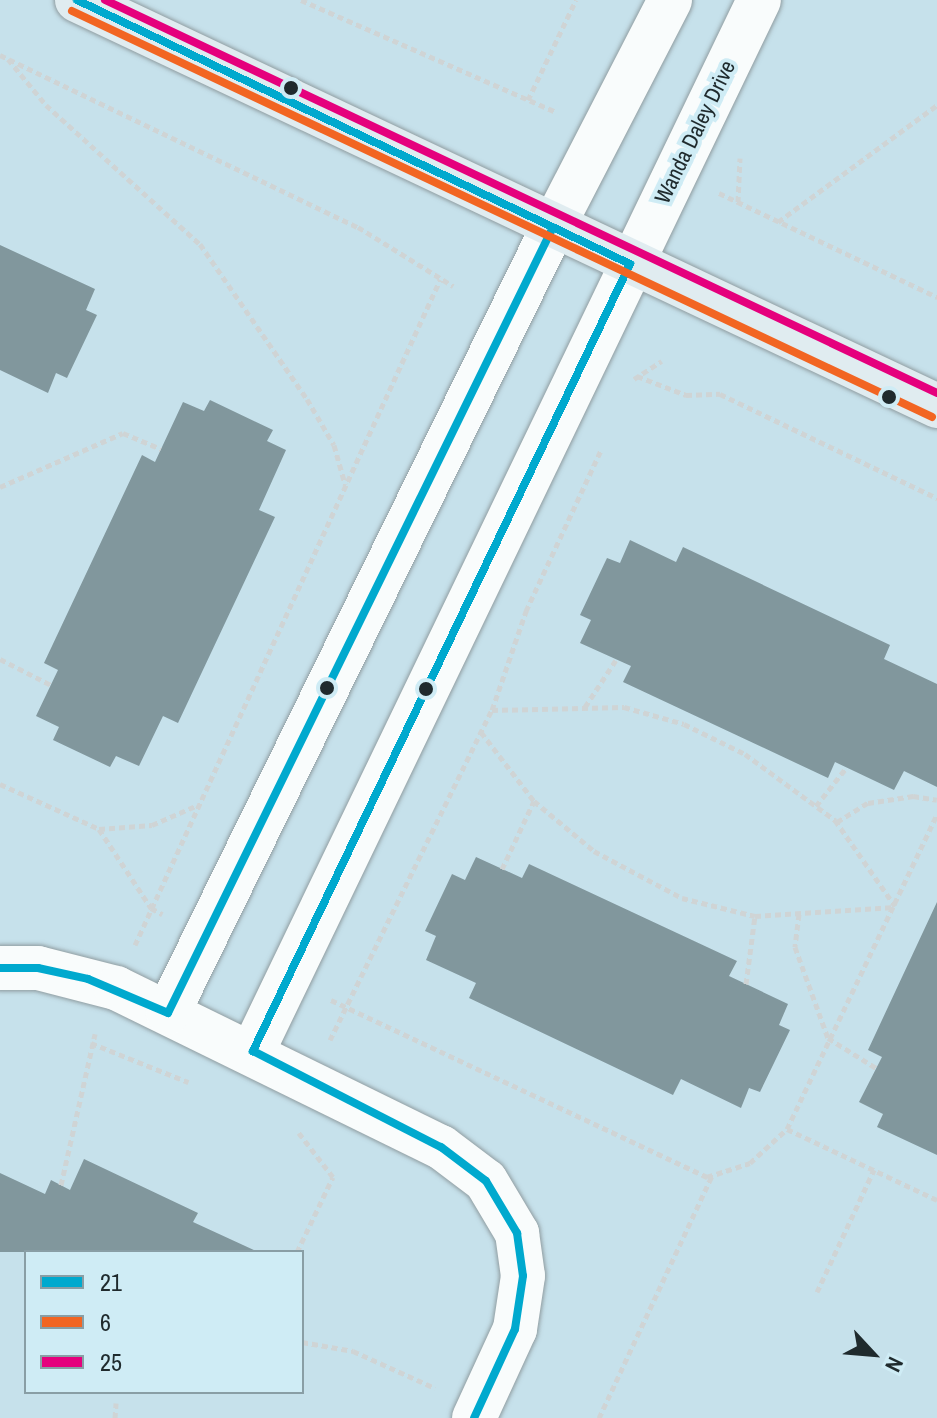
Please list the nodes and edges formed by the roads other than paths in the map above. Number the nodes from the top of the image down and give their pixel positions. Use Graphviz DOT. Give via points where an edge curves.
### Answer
graph roads {
  1 [pos="77,0"];
  2 [pos="670,0"];
  3 [pos="759,0"];
  4 [pos="553,227"];
  5 [pos="630,264"];
  6 [pos="937,406"];
  7 [pos="0,968"];
  8 [pos="168,1013"];
  9 [pos="253,1051"];
  10 [pos="476,1413"];
  1 -- 4 [label="main road"];
  2 -- 4 [label="street"];
  3 -- 5 [label="street, Wanda Daley Drive"];
  4 -- 5 [label="main road"];
  4 -- 8 [label="street"];
  5 -- 6 [label="main road"];
  5 -- 9 [label="street, Wanda Daley Drive"];
  7 -- 8 [label="street" via="38,968 116,988"];
  8 -- 9 [label="street"];
  9 -- 10 [label="street" via="441,1147 486,1181 517,1233 523,1276 515,1329"];
}
